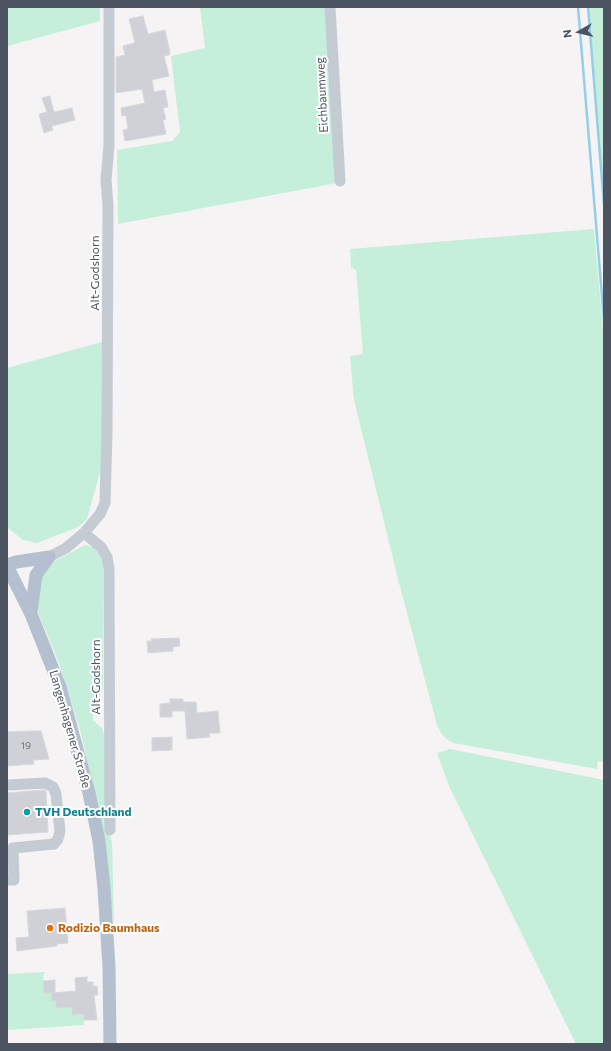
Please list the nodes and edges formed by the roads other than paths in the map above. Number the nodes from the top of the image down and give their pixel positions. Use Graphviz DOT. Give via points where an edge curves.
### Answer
graph roads {
  1 [pos="110,7"];
  2 [pos="330,7"];
  3 [pos="340,181"];
  4 [pos="84,533"];
  5 [pos="46,561"];
  6 [pos="7,566"];
  7 [pos="14,580"];
  8 [pos="31,614"];
  9 [pos="7,785"];
  10 [pos="110,830"];
  11 [pos="10,880"];
  12 [pos="110,1044"];
  1 -- 4 [label="street, Alt-Godshorn" via="109,145 106,180 106,490 105,503 100,514"];
  2 -- 3 [label="street, Eichbaumweg"];
  4 -- 5 [label="street, Alt-Godshorn"];
  4 -- 10 [label="street, Alt-Godshorn" via="107,557"];
  5 -- 6 [label="main road" via="16,562"];
  5 -- 7 [label="main road"];
  5 -- 8 [label="main road" via="36,574"];
  6 -- 7 [label="main road, Langenhagener Straße"];
  7 -- 8 [label="main road, Langenhagener Straße"];
  8 -- 12 [label="main road, Langenhagener Straße" via="60,687 74,732 99,841 108,939"];
  9 -- 11 [label="street" via="45,783 53,787 60,830 54,844 13,848"];
}
